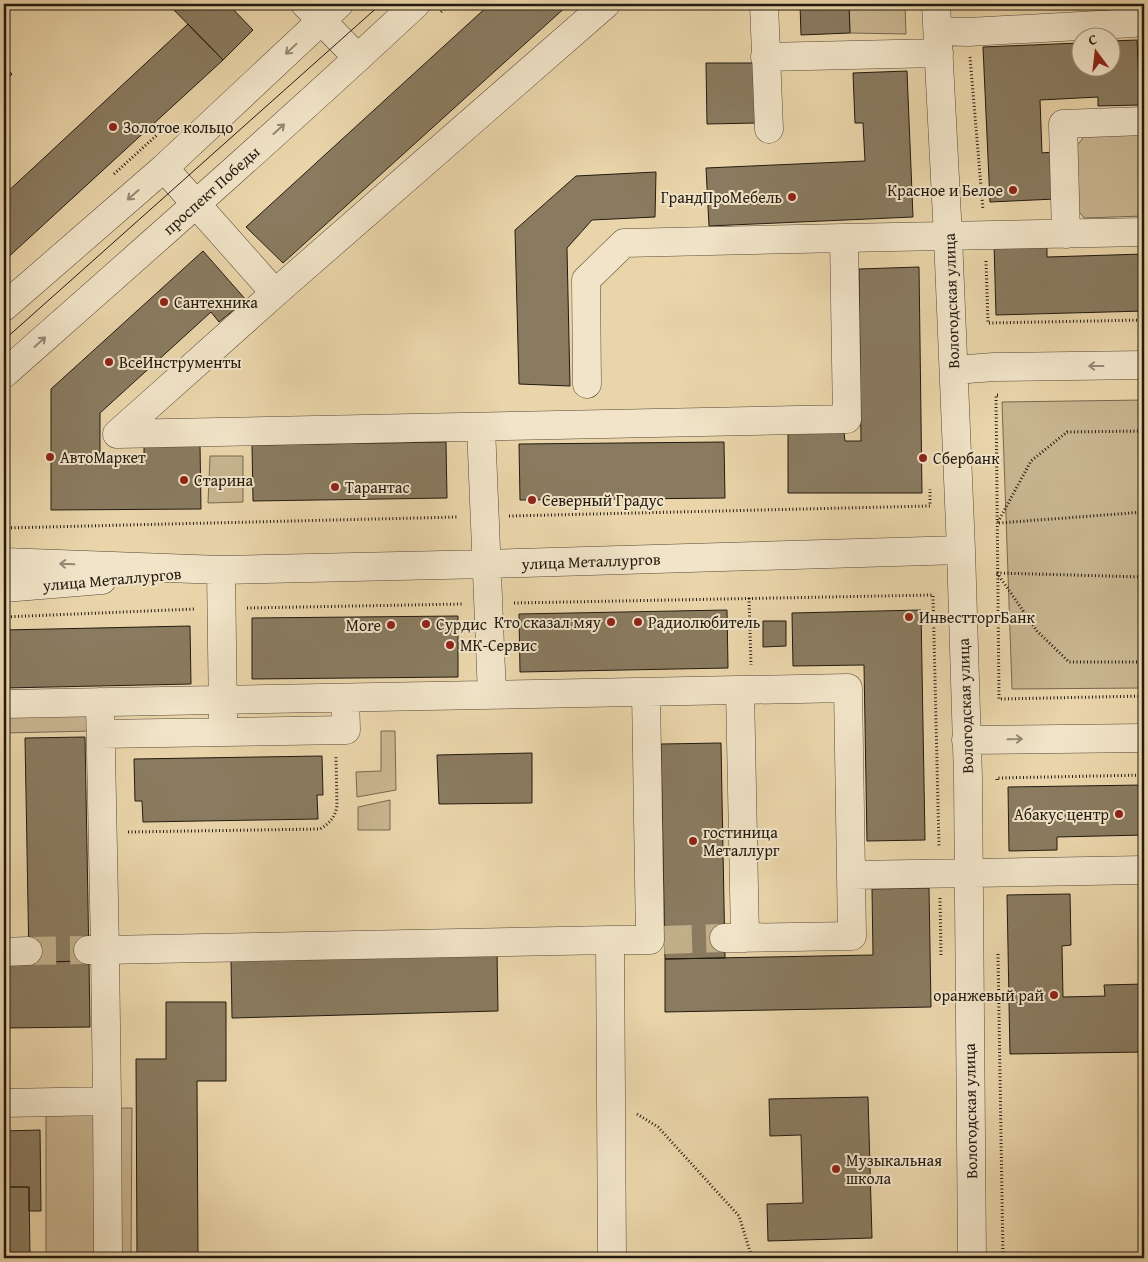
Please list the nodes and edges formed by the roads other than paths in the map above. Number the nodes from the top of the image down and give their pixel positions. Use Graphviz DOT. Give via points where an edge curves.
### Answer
graph roads {
  1 [pos="416,4"];
  2 [pos="606,4"];
  3 [pos="764,4"];
  4 [pos="936,4"];
  5 [pos="1133,4"];
  6 [pos="322,9"];
  7 [pos="938,42"];
  8 [pos="766,57"];
  9 [pos="358,58"];
  10 [pos="1144,121"];
  11 [pos="769,129"];
  12 [pos="164,168"];
  13 [pos="196,204"];
  14 [pos="1144,232"];
  15 [pos="1066,234"];
  16 [pos="948,237"];
  17 [pos="844,238"];
  18 [pos="275,293"];
  19 [pos="4,307"];
  20 [pos="1144,365"];
  21 [pos="954,370"];
  22 [pos="4,374"];
  23 [pos="587,384"];
  24 [pos="481,427"];
  25 [pos="961,550"];
  26 [pos="4,562"];
  27 [pos="487,564"];
  28 [pos="220,570"];
  29 [pos="4,588"];
  30 [pos="746,690"];
  31 [pos="646,692"];
  32 [pos="492,695"];
  33 [pos="346,698"];
  34 [pos="223,700"];
  35 [pos="100,702"];
  36 [pos="4,704"];
  37 [pos="223,732"];
  38 [pos="101,734"];
  39 [pos="1144,738"];
  40 [pos="966,740"];
  41 [pos="1144,870"];
  42 [pos="967,873"];
  43 [pos="851,875"];
  44 [pos="610,940"];
  45 [pos="97,950"];
  46 [pos="107,1101"];
  47 [pos="4,1103"];
  48 [pos="108,1258"];
  49 [pos="612,1258"];
  50 [pos="972,1258"];
  1 -- 9 [label="street, проспект Победы"];
  2 -- 18 [label="street"];
  3 -- 8 [label="street"];
  4 -- 7 [label="street, Вологодская улица"];
  5 -- 7 [label="street" via="1134,23 968,32"];
  6 -- 9 [label="street"];
  6 -- 12 [label="street, one-way"];
  7 -- 8 [label="street"];
  7 -- 16 [label="street, Вологодская улица"];
  8 -- 11 [label="street"];
  13 -- 9 [label="street, проспект Победы, one-way"];
  10 -- 15 [label="street" via="1063,124"];
  12 -- 13 [label="street"];
  12 -- 19 [label="street, one-way"];
  13 -- 18 [label="street"];
  22 -- 13 [label="street, проспект Победы, one-way"];
  14 -- 15 [label="street"];
  15 -- 16 [label="street"];
  16 -- 17 [label="street"];
  16 -- 21 [label="street, Вологодская улица"];
  17 -- 23 [label="street" via="624,243 586,280"];
  17 -- 24 [label="street" via="847,419"];
  18 -- 24 [label="street" via="117,434"];
  20 -- 21 [label="street, one-way" via="994,366"];
  21 -- 25 [label="street, Вологодская улица"];
  24 -- 27 [label="street"];
  25 -- 27 [label="street, улица Металлургов"];
  25 -- 40 [label="street, Вологодская улица"];
  28 -- 26 [label="street, улица Металлургов, one-way"];
  27 -- 28 [label="street, улица Металлургов"];
  27 -- 32 [label="street"];
  28 -- 29 [label="street, улица Металлургов"];
  28 -- 34 [label="street"];
  30 -- 31 [label="street"];
  30 -- 43 [label="street" via="848,688"];
  30 -- 43 [label="street" via="735,938 852,936"];
  31 -- 32 [label="street"];
  31 -- 44 [label="street" via="657,940"];
  32 -- 33 [label="street"];
  33 -- 34 [label="street"];
  33 -- 37 [label="street" via="346,730"];
  34 -- 35 [label="street"];
  34 -- 37 [label="street"];
  35 -- 36 [label="street"];
  35 -- 38 [label="street"];
  37 -- 38 [label="street"];
  38 -- 45 [label="street" via="102,832"];
  40 -- 39 [label="street, one-way"];
  40 -- 42 [label="street, Вологодская улица"];
  41 -- 42 [label="street"];
  42 -- 43 [label="street"];
  42 -- 50 [label="street, Вологодская улица"];
  44 -- 45 [label="street"];
  44 -- 49 [label="street"];
  45 -- 46 [label="street"];
  46 -- 47 [label="street"];
  46 -- 48 [label="street"];
}
